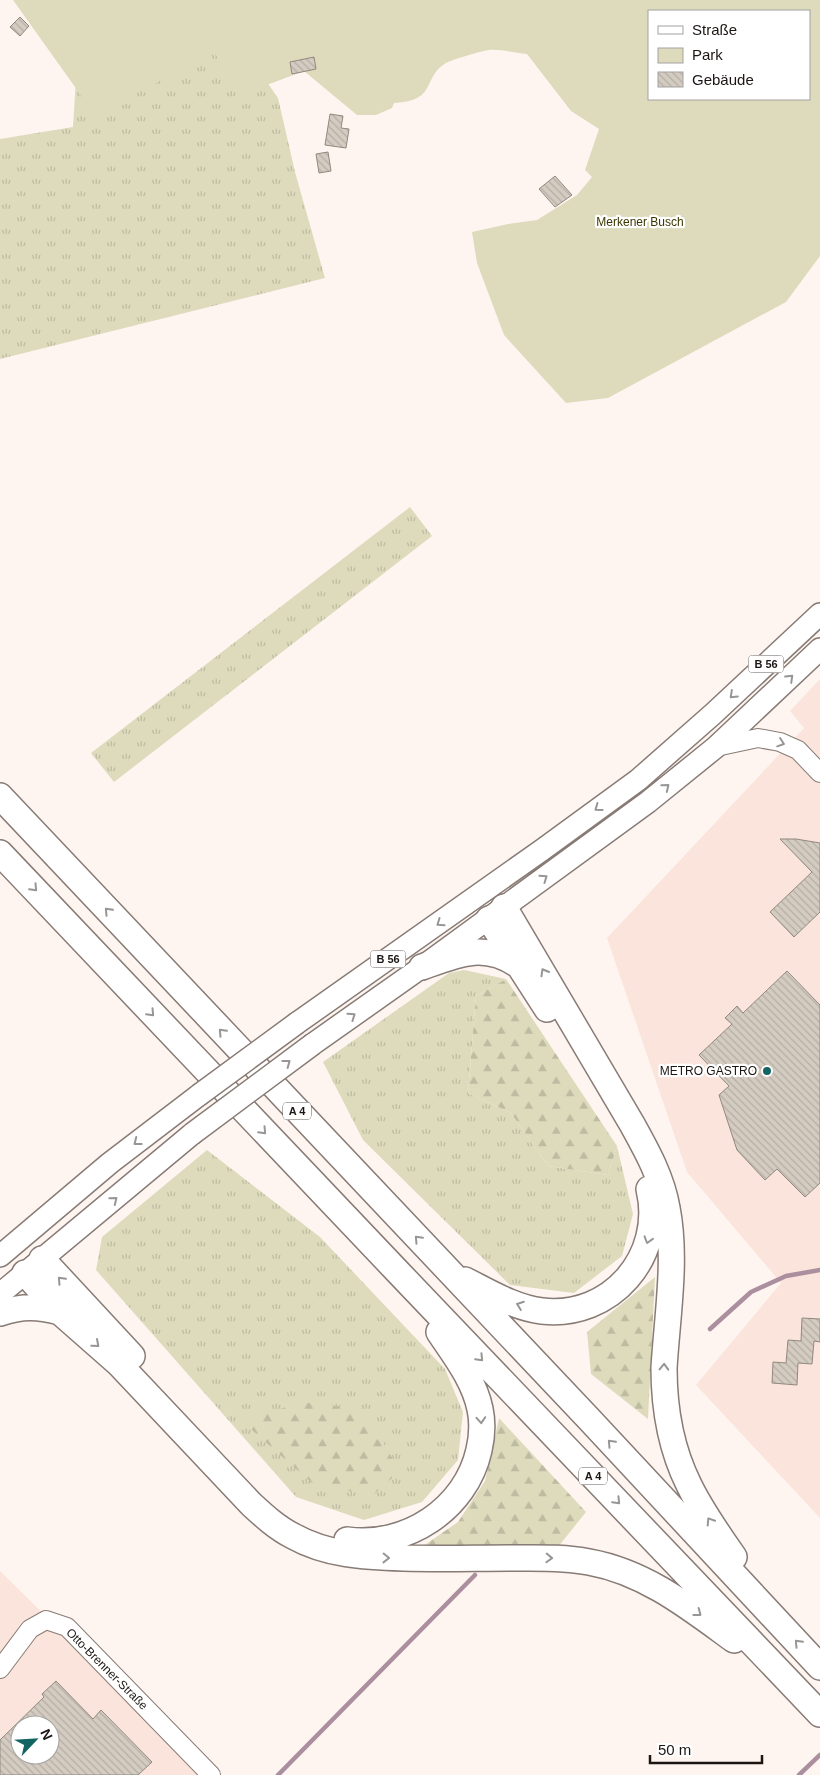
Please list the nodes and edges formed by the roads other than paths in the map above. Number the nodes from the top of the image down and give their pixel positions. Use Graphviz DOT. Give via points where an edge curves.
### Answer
graph roads {
  1 [pos="820,614"];
  2 [pos="820,649"];
  3 [pos="716,747"];
  4 [pos="820,773"];
  5 [pos="0,796"];
  6 [pos="0,853"];
  7 [pos="480,894"];
  8 [pos="496,913"];
  9 [pos="518,965"];
  10 [pos="422,967"];
  11 [pos="23,1235"];
  12 [pos="3,1253"];
  13 [pos="34,1266"];
  14 [pos="398,1272"];
  15 [pos="452,1274"];
  16 [pos="0,1294"];
  17 [pos="60,1312"];
  18 [pos="0,1314"];
  19 [pos="775,1620"];
  20 [pos="820,1667"];
  21 [pos="0,1669"];
  22 [pos="789,1680"];
  23 [pos="820,1714"];
  24 [pos="211,1775"];
  1 -- 7 [label="main road, B 56, one-way" via="638,780"];
  3 -- 2 [label="main road, B 56, one-way"];
  3 -- 4 [label="street, one-way" via="758,738 780,742 798,750"];
  8 -- 3 [label="main road, B 56, one-way" via="648,802"];
  15 -- 5 [label="highway, A 4, one-way"];
  6 -- 14 [label="highway, A 4, one-way"];
  7 -- 8 [label="main road"];
  7 -- 11 [label="main road, B 56, one-way, bridge" via="175,1112"];
  8 -- 9 [label="highway"];
  8 -- 10 [label="main road, B 56"];
  19 -- 8 [label="highway, A 4, one-way" via="697,1500 682,1470 672,1438 664,1389 670,1224 664,1195 651,1161 632,1124"];
  9 -- 10 [label="highway" via="499,955 475,952 458,954"];
  9 -- 15 [label="highway, one-way" via="631,1145 649,1191 652,1212 650,1234 642,1258 621,1286 580,1309 550,1312 530,1309"];
  13 -- 10 [label="main road, B 56, one-way, bridge" via="192,1134"];
  11 -- 12 [label="main road, B 56"];
  11 -- 13 [label="main road"];
  12 -- 13 [label="main road, B 56"];
  14 -- 13 [label="highway, A 4, one-way" via="474,1388 480,1409 481,1442 474,1468 449,1506 408,1533 370,1541 323,1534 300,1523 261,1495"];
  13 -- 16 [label="main road, B 56"];
  13 -- 17 [label="highway"];
  14 -- 22 [label="highway, A 4, one-way"];
  19 -- 15 [label="highway, A 4, one-way"];
  17 -- 18 [label="highway" via="26,1307"];
  17 -- 22 [label="highway, one-way" via="118,1363 251,1504 294,1537 330,1551 378,1558 544,1558 605,1566 646,1581 671,1595"];
  20 -- 19 [label="highway, A 4, one-way"];
  21 -- 24 [label="street, Otto-Brenner-Straße" via="30,1629 46,1620 67,1627"];
  22 -- 23 [label="highway, A 4"];
}
